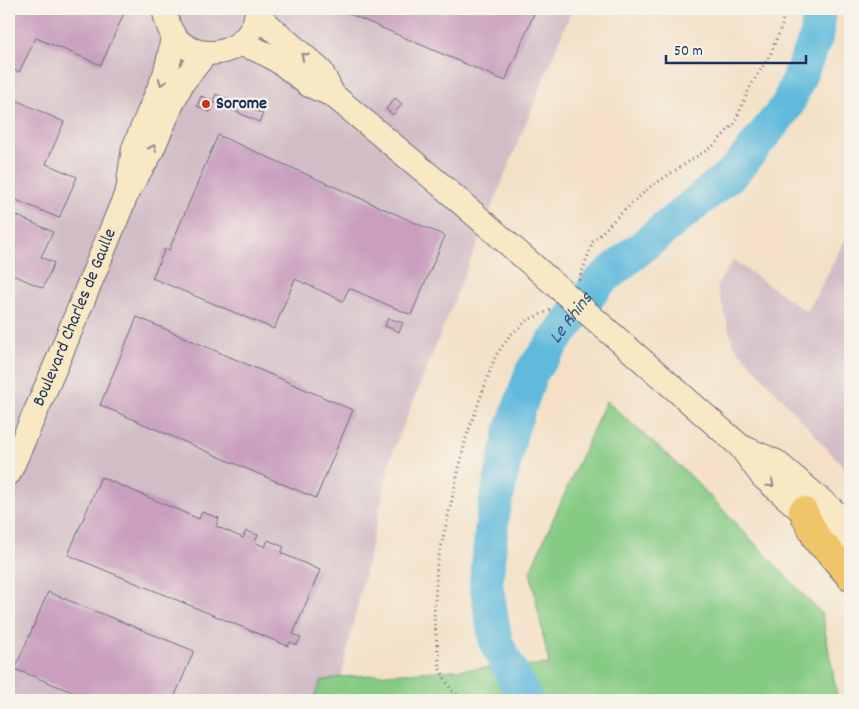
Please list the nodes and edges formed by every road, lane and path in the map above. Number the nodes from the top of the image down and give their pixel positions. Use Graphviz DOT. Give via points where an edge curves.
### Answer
graph roads {
  1 [pos="164,9"];
  2 [pos="784,9"];
  3 [pos="257,12"];
  4 [pos="173,34"];
  5 [pos="240,44"];
  6 [pos="206,52"];
  7 [pos="332,94"];
  8 [pos="128,190"];
  9 [pos="565,292"];
  10 [pos="740,446"];
  11 [pos="9,473"];
  12 [pos="803,511"];
  13 [pos="850,525"];
  14 [pos="850,553"];
  15 [pos="850,576"];
  16 [pos="465,700"];
  1 -- 4 [label="street"];
  2 -- 9 [label="path" via="782,25 771,53 734,124 713,146 650,187 618,216 593,242"];
  3 -- 5 [label="street" via="253,26"];
  7 -- 3 [label="street, one-way" via="321,71"];
  4 -- 6 [label="street" via="184,45"];
  4 -- 8 [label="street, Boulevard Charles de Gaulle, one-way" via="165,75 134,148"];
  5 -- 6 [label="street" via="226,51"];
  5 -- 7 [label="street" via="270,56 310,85"];
  8 -- 6 [label="street, Boulevard Charles de Gaulle, one-way" via="150,154 182,83"];
  7 -- 9 [label="street"];
  8 -- 11 [label="street, Boulevard Charles de Gaulle"];
  9 -- 10 [label="street, bridge"];
  9 -- 16 [label="path" via="510,336 495,357 466,438 436,564 434,618 440,669 451,690"];
  10 -- 12 [label="street, one-way" via="764,477"];
  10 -- 13 [label="street" via="776,462"];
  12 -- 14 [label="street"];
  12 -- 15 [label="highway" via="818,541"];
}
